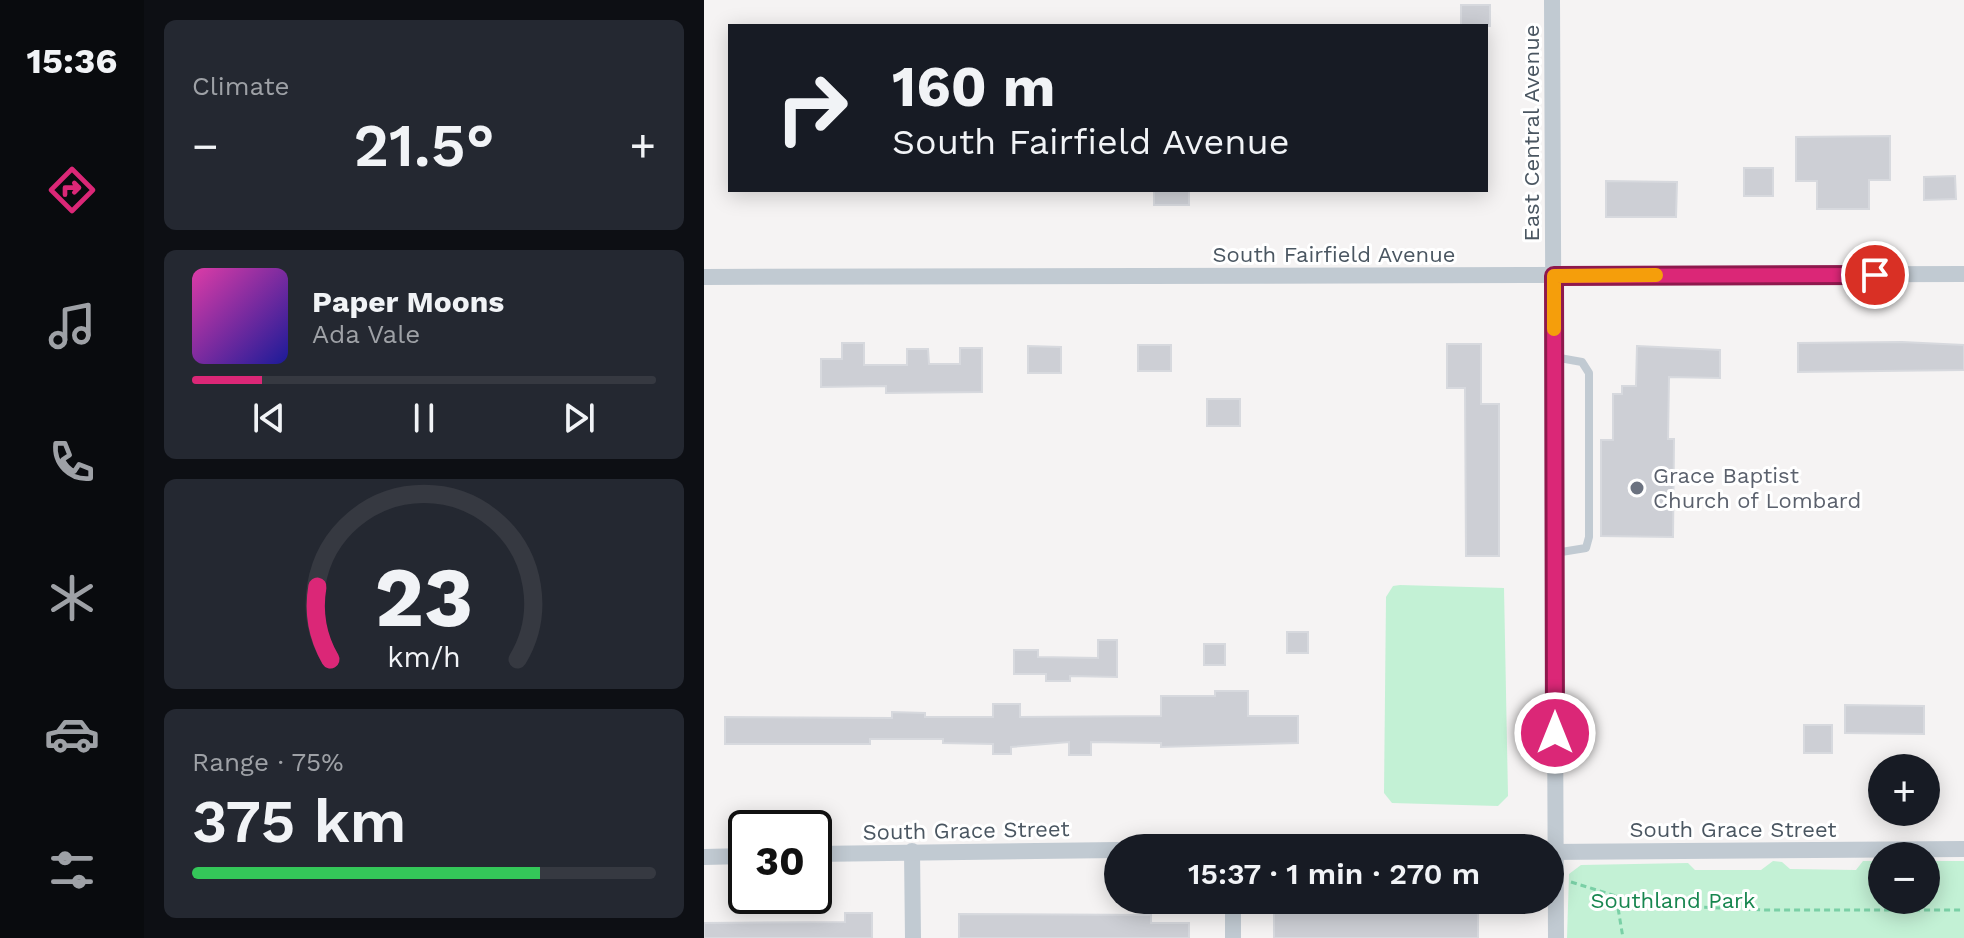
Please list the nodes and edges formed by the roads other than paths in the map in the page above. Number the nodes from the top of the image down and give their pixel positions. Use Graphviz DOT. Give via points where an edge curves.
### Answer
graph roads {
  1 [pos="1552,0"];
  2 [pos="1964,274"];
  3 [pos="1554,276"];
  4 [pos="704,277"];
  5 [pos="1554,357"];
  6 [pos="1555,553"];
  7 [pos="1553,834"];
  8 [pos="1964,849"];
  9 [pos="1104,850"];
  10 [pos="912,851"];
  11 [pos="1564,852"];
  12 [pos="832,853"];
  13 [pos="728,856"];
  14 [pos="704,857"];
  15 [pos="1233,914"];
  16 [pos="1556,914"];
  17 [pos="913,938"];
  18 [pos="1233,938"];
  19 [pos="1556,938"];
  1 -- 3 [label="street, East Central Avenue"];
  2 -- 3 [label="street, South Fairfield Avenue"];
  3 -- 4 [label="street, South Fairfield Avenue"];
  3 -- 5 [label="street, East Central Avenue"];
  5 -- 6 [label="street, East Central Avenue"];
  5 -- 6 [label="lane" via="1582,362 1589,373 1589,537 1586,548"];
  6 -- 7 [label="street, East Central Avenue"];
  8 -- 11 [label="street, South Grace Street"];
  9 -- 10 [label="street, South Grace Street"];
  10 -- 12 [label="street, South Grace Street"];
  10 -- 17 [label="street"];
  13 -- 14 [label="street"];
  15 -- 18 [label="street"];
  16 -- 19 [label="street, East Central Avenue"];
}
